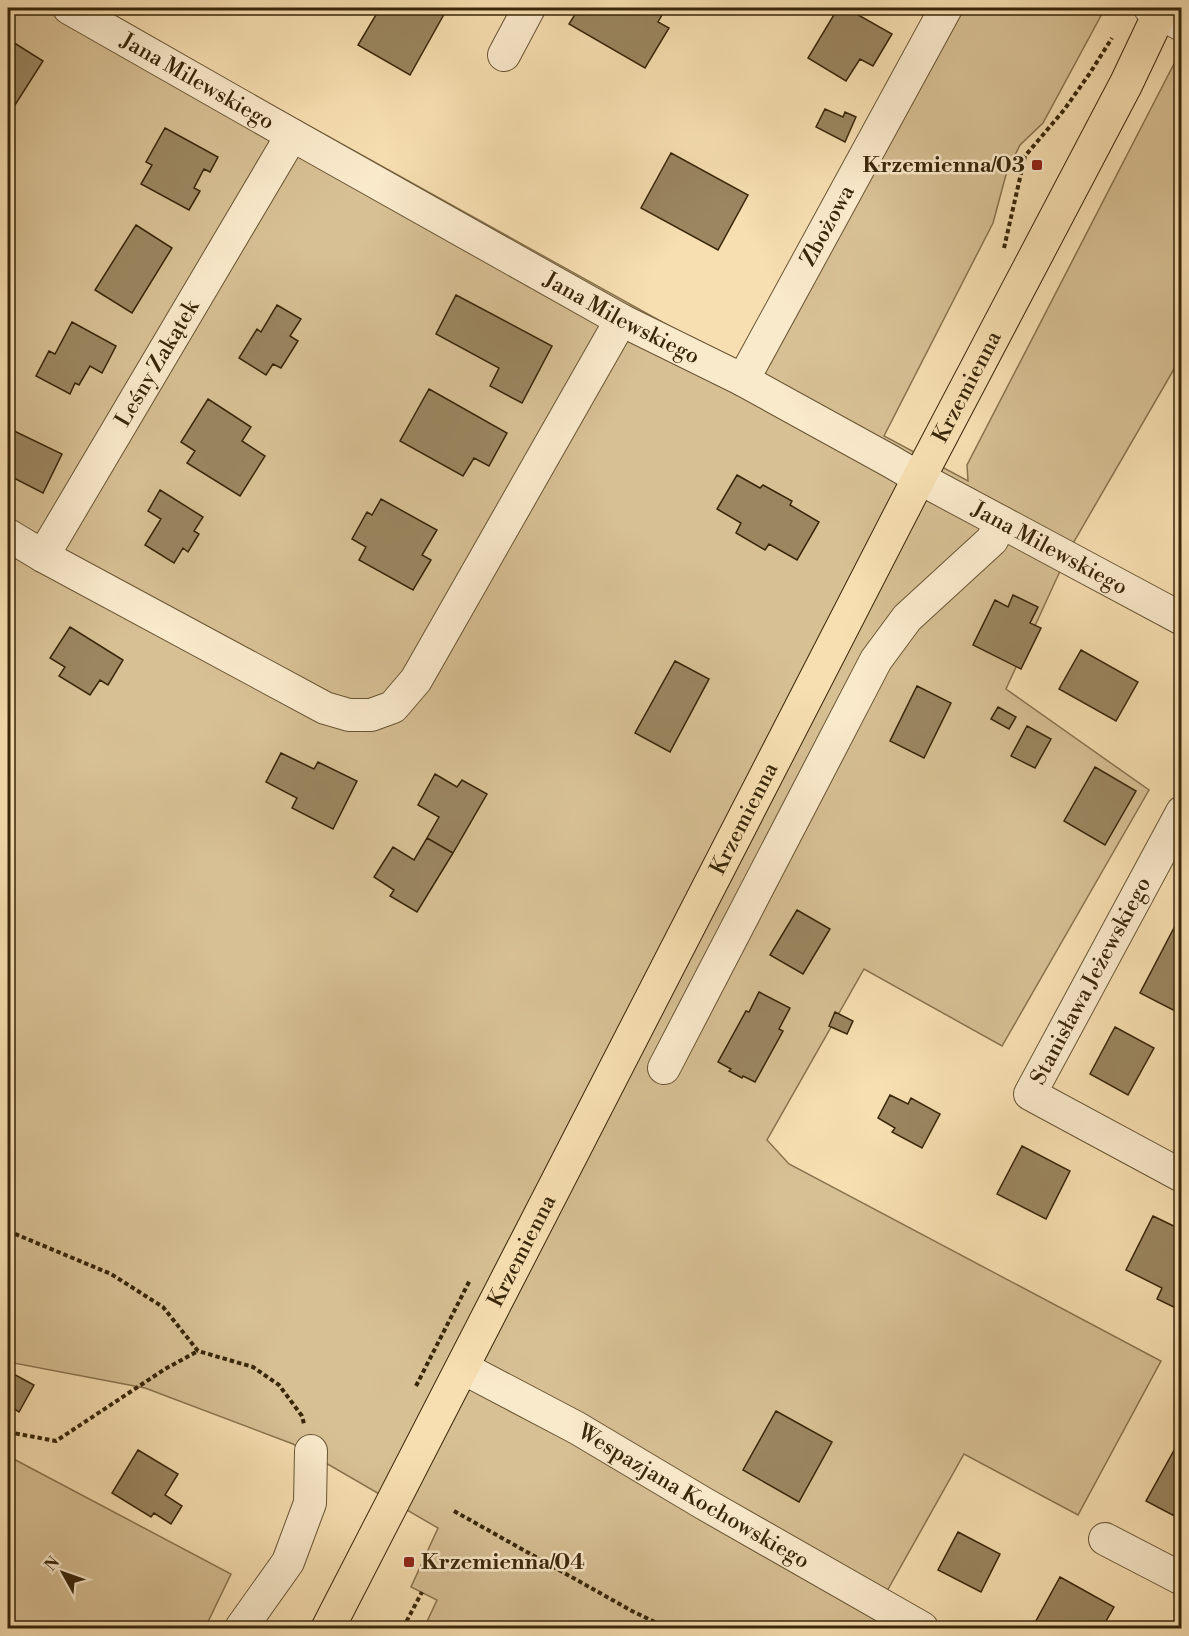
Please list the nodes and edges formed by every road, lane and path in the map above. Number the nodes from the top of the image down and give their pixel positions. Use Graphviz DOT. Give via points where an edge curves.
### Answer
graph roads {
  1 [pos="69,8"];
  2 [pos="529,8"];
  3 [pos="946,8"];
  4 [pos="1163,13"];
  5 [pos="1114,35"];
  6 [pos="504,55"];
  7 [pos="292,135"];
  8 [pos="1004,249"];
  9 [pos="621,320"];
  10 [pos="743,380"];
  11 [pos="919,478"];
  12 [pos="1001,522"];
  13 [pos="8,535"];
  14 [pos="43,556"];
  15 [pos="1182,619"];
  16 [pos="1182,812"];
  17 [pos="664,1068"];
  18 [pos="1182,1176"];
  19 [pos="8,1231"];
  20 [pos="198,1352"];
  21 [pos="463,1368"];
  22 [pos="8,1432"];
  23 [pos="311,1451"];
  24 [pos="454,1511"];
  25 [pos="1105,1539"];
  26 [pos="1182,1579"];
  27 [pos="422,1592"];
  28 [pos="241,1629"];
  29 [pos="328,1629"];
  30 [pos="403,1629"];
  31 [pos="667,1629"];
  32 [pos="922,1629"];
  1 -- 7 [label="street, Jana Milewskiego"];
  2 -- 6 [label="street"];
  3 -- 10 [label="street, Zbożowa"];
  4 -- 11 [label="main road, Krzemienna"];
  5 -- 8 [label="path" via="1064,110 1025,156"];
  7 -- 9 [label="street, Jana Milewskiego"];
  7 -- 14 [label="street, Leśny Zakątek"];
  9 -- 10 [label="street, Jana Milewskiego"];
  9 -- 14 [label="street" via="416,680 393,707 370,715 349,716 325,708"];
  10 -- 11 [label="street, Jana Milewskiego"];
  11 -- 12 [label="street, Jana Milewskiego"];
  11 -- 21 [label="main road, Krzemienna"];
  12 -- 15 [label="street, Jana Milewskiego"];
  12 -- 17 [label="street" via="992,540 907,618 876,660"];
  13 -- 14 [label="street"];
  16 -- 18 [label="street, Stanisława Jeżewskiego" via="1030,1094"];
  19 -- 20 [label="path" via="111,1274 163,1307"];
  20 -- 22 [label="path" via="165,1369 56,1441"];
  20 -- 23 [label="path" via="253,1367 279,1385 302,1416"];
  21 -- 29 [label="main road, Krzemienna"];
  21 -- 32 [label="street, Wespazjana Kochowskiego" via="577,1428"];
  23 -- 28 [label="street" via="310,1503 288,1562"];
  24 -- 31 [label="path"];
  25 -- 26 [label="street"];
  27 -- 30 [label="path"];
}
